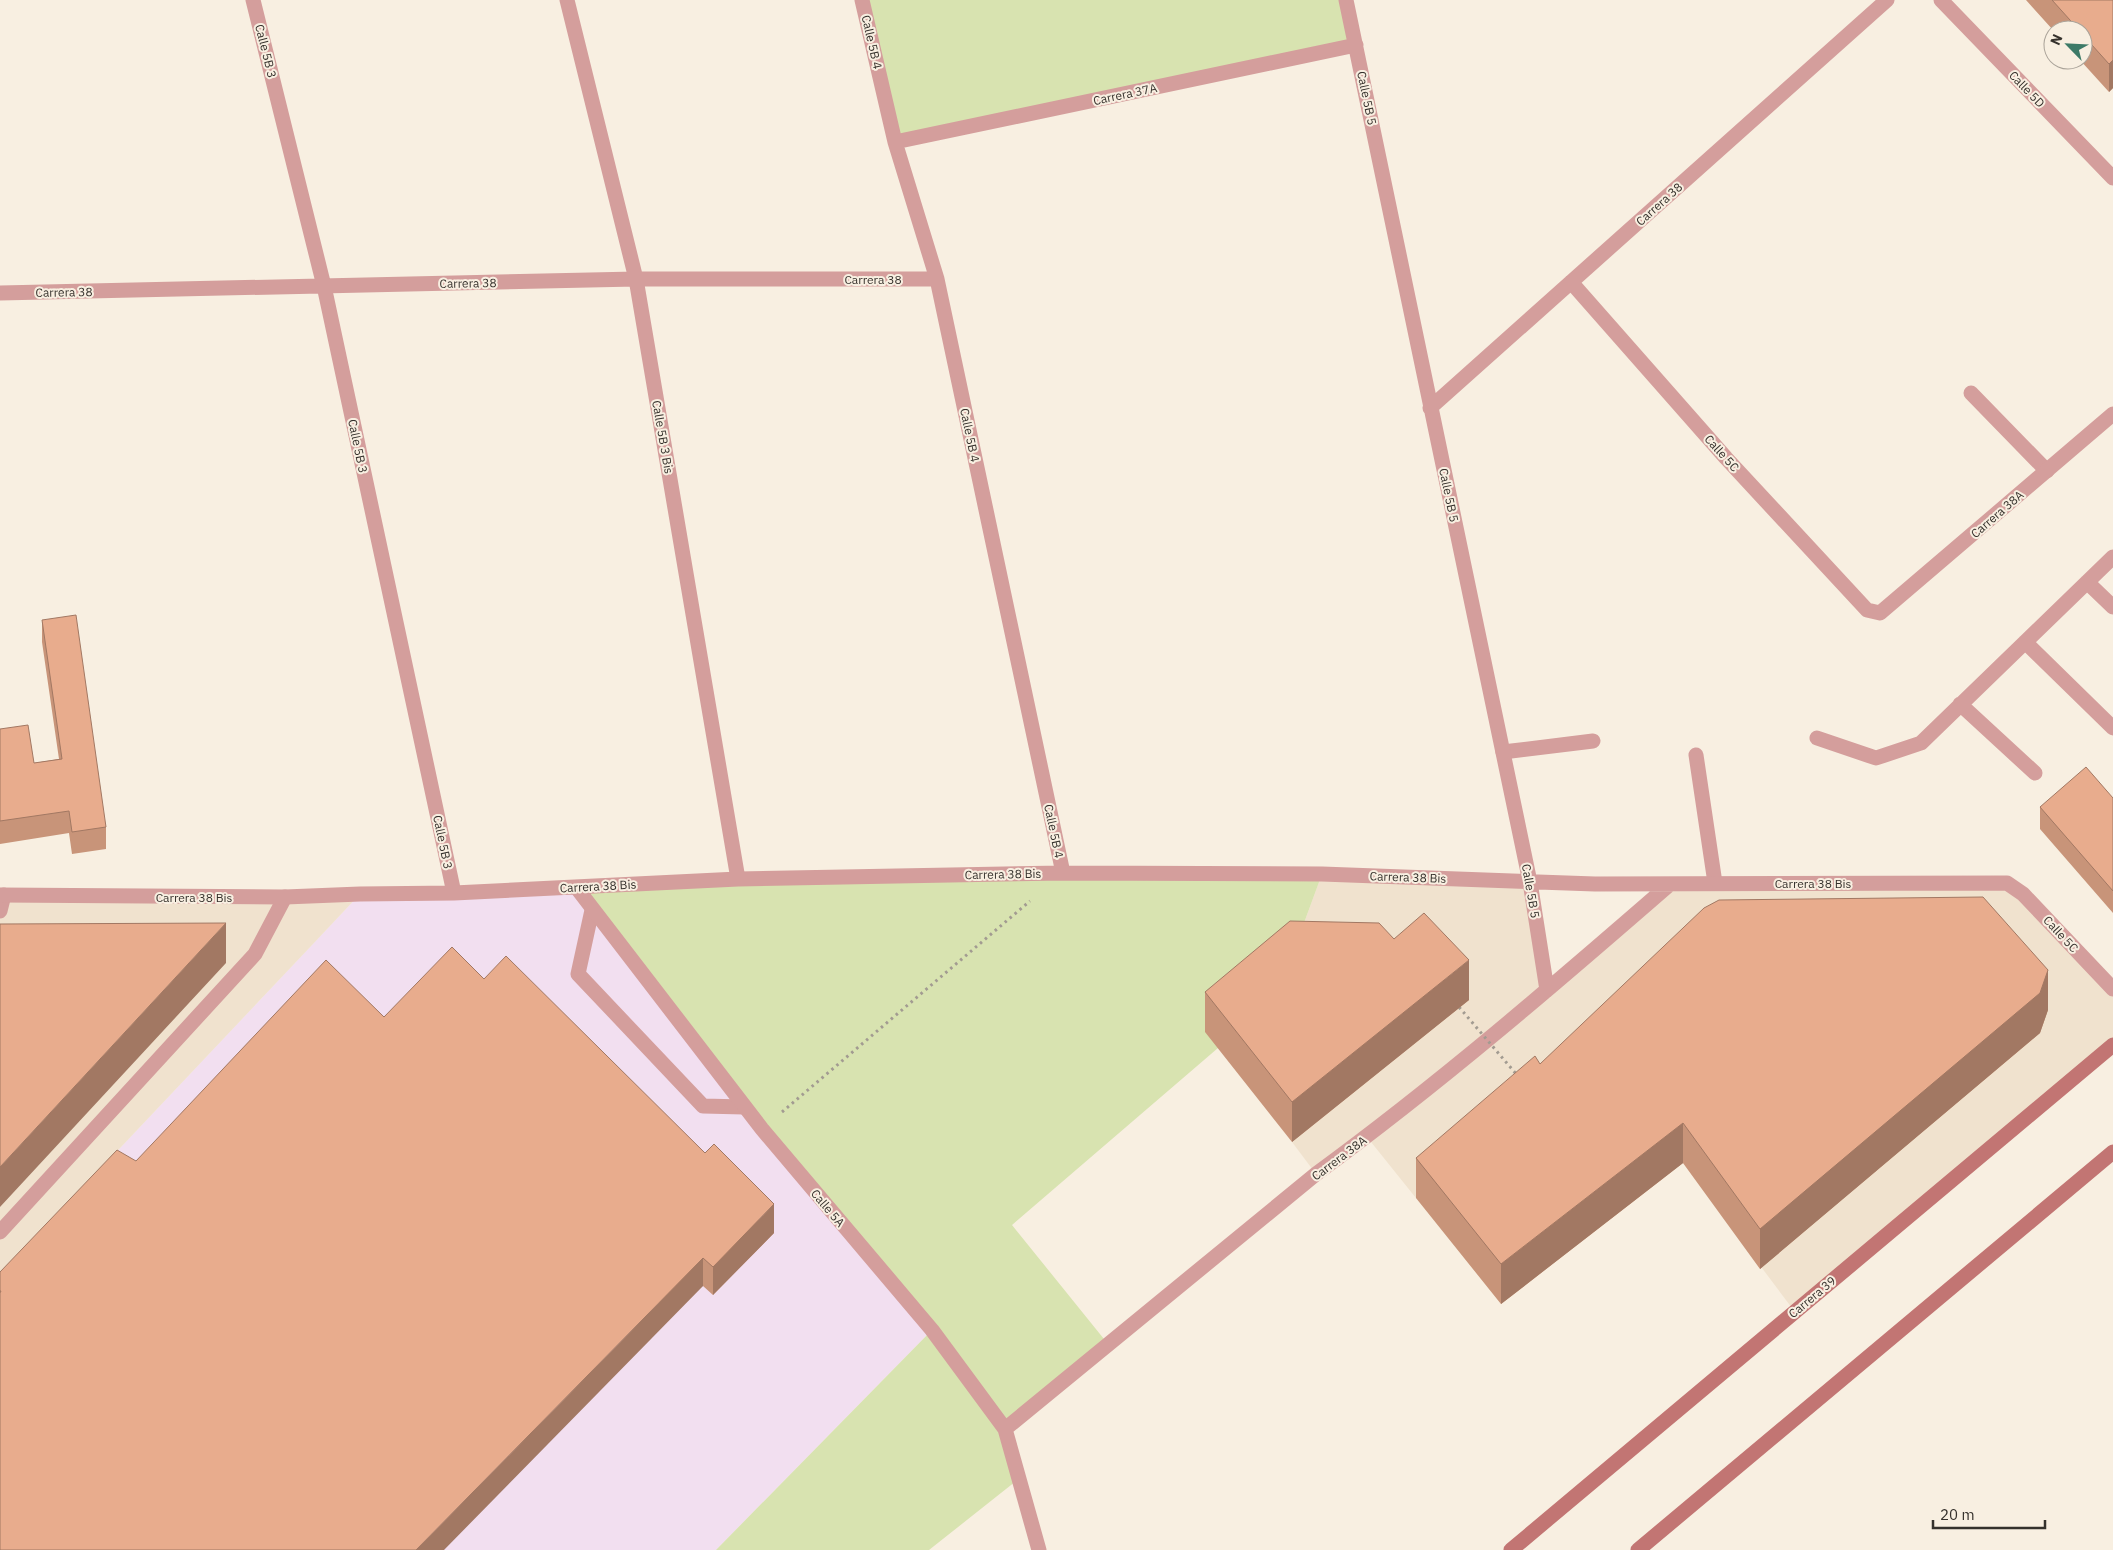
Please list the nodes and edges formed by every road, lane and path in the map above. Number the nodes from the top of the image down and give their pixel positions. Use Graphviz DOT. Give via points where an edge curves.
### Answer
graph roads {
  1 [pos="254,0"];
  2 [pos="566,0"];
  3 [pos="862,0"];
  4 [pos="1346,0"];
  5 [pos="1887,0"];
  6 [pos="1941,0"];
  7 [pos="1356,45"];
  8 [pos="895,142"];
  9 [pos="2113,178"];
  10 [pos="636,279"];
  11 [pos="937,279"];
  12 [pos="1571,282"];
  13 [pos="324,286"];
  14 [pos="0,293"];
  15 [pos="1970,394"];
  16 [pos="1430,408"];
  17 [pos="2113,414"];
  18 [pos="2047,471"];
  19 [pos="2113,557"];
  20 [pos="2087,582"];
  21 [pos="2113,607"];
  22 [pos="1880,613"];
  23 [pos="2025,642"];
  24 [pos="1960,704"];
  25 [pos="2113,728"];
  26 [pos="1817,738"];
  27 [pos="1593,741"];
  28 [pos="1503,752"];
  29 [pos="1696,755"];
  30 [pos="2035,773"];
  31 [pos="1063,873"];
  32 [pos="738,879"];
  33 [pos="1530,882"];
  34 [pos="1715,882"];
  35 [pos="2007,883"];
  36 [pos="1670,884"];
  37 [pos="576,887"];
  38 [pos="454,893"];
  39 [pos="2,895"];
  40 [pos="285,898"];
  41 [pos="592,910"];
  42 [pos="0,911"];
  43 [pos="2113,989"];
  44 [pos="1547,990"];
  45 [pos="1460,1007"];
  46 [pos="2113,1045"];
  47 [pos="1522,1081"];
  48 [pos="744,1107"];
  49 [pos="762,1129"];
  50 [pos="2113,1152"];
  51 [pos="0,1232"];
  52 [pos="1006,1428"];
  53 [pos="1039,1550"];
  54 [pos="1512,1550"];
  55 [pos="1638,1550"];
  1 -- 13 [label="street, Calle 5B 3"];
  2 -- 10 [label="street, Calle 5B 3 Bis"];
  3 -- 8 [label="street, Calle 5B 4"];
  4 -- 7 [label="street, Calle 5B 5"];
  5 -- 12 [label="street, Carrera 38"];
  6 -- 9 [label="street, Calle 5D"];
  7 -- 8 [label="street, Carrera 37A"];
  7 -- 16 [label="street, Calle 5B 5"];
  8 -- 11 [label="street, Calle 5B 4"];
  10 -- 11 [label="street, Carrera 38"];
  10 -- 13 [label="street, Carrera 38"];
  10 -- 32 [label="street, Calle 5B 3 Bis"];
  11 -- 31 [label="street, Calle 5B 4"];
  12 -- 16 [label="street, Carrera 38"];
  12 -- 22 [label="street, Calle 5C" via="1726,458 1867,610"];
  13 -- 14 [label="street, Carrera 38"];
  13 -- 38 [label="street, Calle 5B 3"];
  15 -- 18 [label="street"];
  16 -- 28 [label="street, Calle 5B 5"];
  17 -- 18 [label="street, Carrera 38A"];
  18 -- 22 [label="street, Carrera 38A"];
  19 -- 20 [label="street"];
  20 -- 21 [label="street"];
  20 -- 23 [label="street"];
  23 -- 24 [label="street"];
  23 -- 25 [label="street"];
  24 -- 26 [label="street" via="1921,743 1876,758"];
  24 -- 30 [label="street"];
  27 -- 28 [label="street"];
  28 -- 33 [label="street, Calle 5B 5"];
  29 -- 34 [label="street"];
  31 -- 32 [label="street, Carrera 38 Bis"];
  31 -- 33 [label="street, Carrera 38 Bis" via="1322,874"];
  31 -- 49 [label="path"];
  32 -- 37 [label="street, Carrera 38 Bis"];
  33 -- 36 [label="street, Carrera 38 Bis"];
  33 -- 44 [label="street, Calle 5B 5"];
  34 -- 35 [label="street, Carrera 38 Bis"];
  34 -- 36 [label="street, Carrera 38 Bis"];
  35 -- 43 [label="street, Calle 5C" via="2023,894"];
  36 -- 44 [label="street, Carrera 38A"];
  37 -- 38 [label="street, Carrera 38 Bis"];
  37 -- 41 [label="street, Calle 5A"];
  38 -- 40 [label="street, Carrera 38 Bis"];
  39 -- 40 [label="street, Carrera 38 Bis"];
  39 -- 42 [label="street"];
  40 -- 51 [label="street" via="255,954"];
  41 -- 48 [label="street, Calle 5A"];
  41 -- 48 [label="street" via="578,974 703,1106"];
  44 -- 52 [label="street, Carrera 38A"];
  45 -- 47 [label="path, bridge"];
  46 -- 54 [label="main road, Carrera 39"];
  48 -- 49 [label="street, Calle 5A"];
  49 -- 52 [label="street, Calle 5A" via="932,1330"];
  50 -- 55 [label="main road"];
  52 -- 53 [label="street, Calle 5A"];
}
